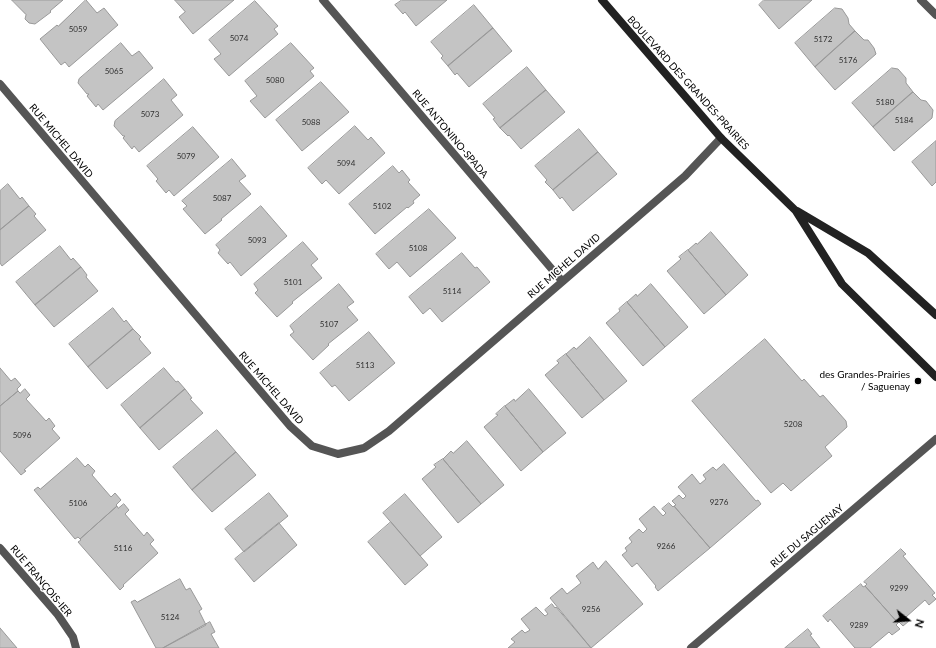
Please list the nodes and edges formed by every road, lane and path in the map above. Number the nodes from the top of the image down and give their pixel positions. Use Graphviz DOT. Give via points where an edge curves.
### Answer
graph roads {
  1 [pos="323,0"];
  2 [pos="602,0"];
  3 [pos="921,0"];
  4 [pos="936,15"];
  5 [pos="0,84"];
  6 [pos="721,138"];
  7 [pos="796,211"];
  8 [pos="562,281"];
  9 [pos="936,315"];
  10 [pos="936,377"];
  11 [pos="936,439"];
  12 [pos="0,548"];
  13 [pos="76,648"];
  14 [pos="690,648"];
  1 -- 8 [label="street, RUE ANTONINO-SPADA"];
  2 -- 6 [label="main road, BOULEVARD DES GRANDES-PRAIRIES"];
  3 -- 4 [label="street"];
  5 -- 8 [label="street, RUE MICHEL DAVID" via="290,426 312,446 338,454 364,448 389,431"];
  6 -- 7 [label="main road, BOULEVARD DES GRANDES-PRAIRIES"];
  6 -- 8 [label="street, RUE MICHEL DAVID" via="684,176"];
  7 -- 9 [label="main road, BOULEVARD DES GRANDES-PRAIRIES" via="868,253"];
  7 -- 10 [label="main road, BOULEVARD DES GRANDES-PRAIRIES" via="842,284"];
  11 -- 14 [label="street, RUE DU SAGUENAY"];
  12 -- 13 [label="street, RUE FRANÇOIS-IER" via="58,615 73,637"];
}
